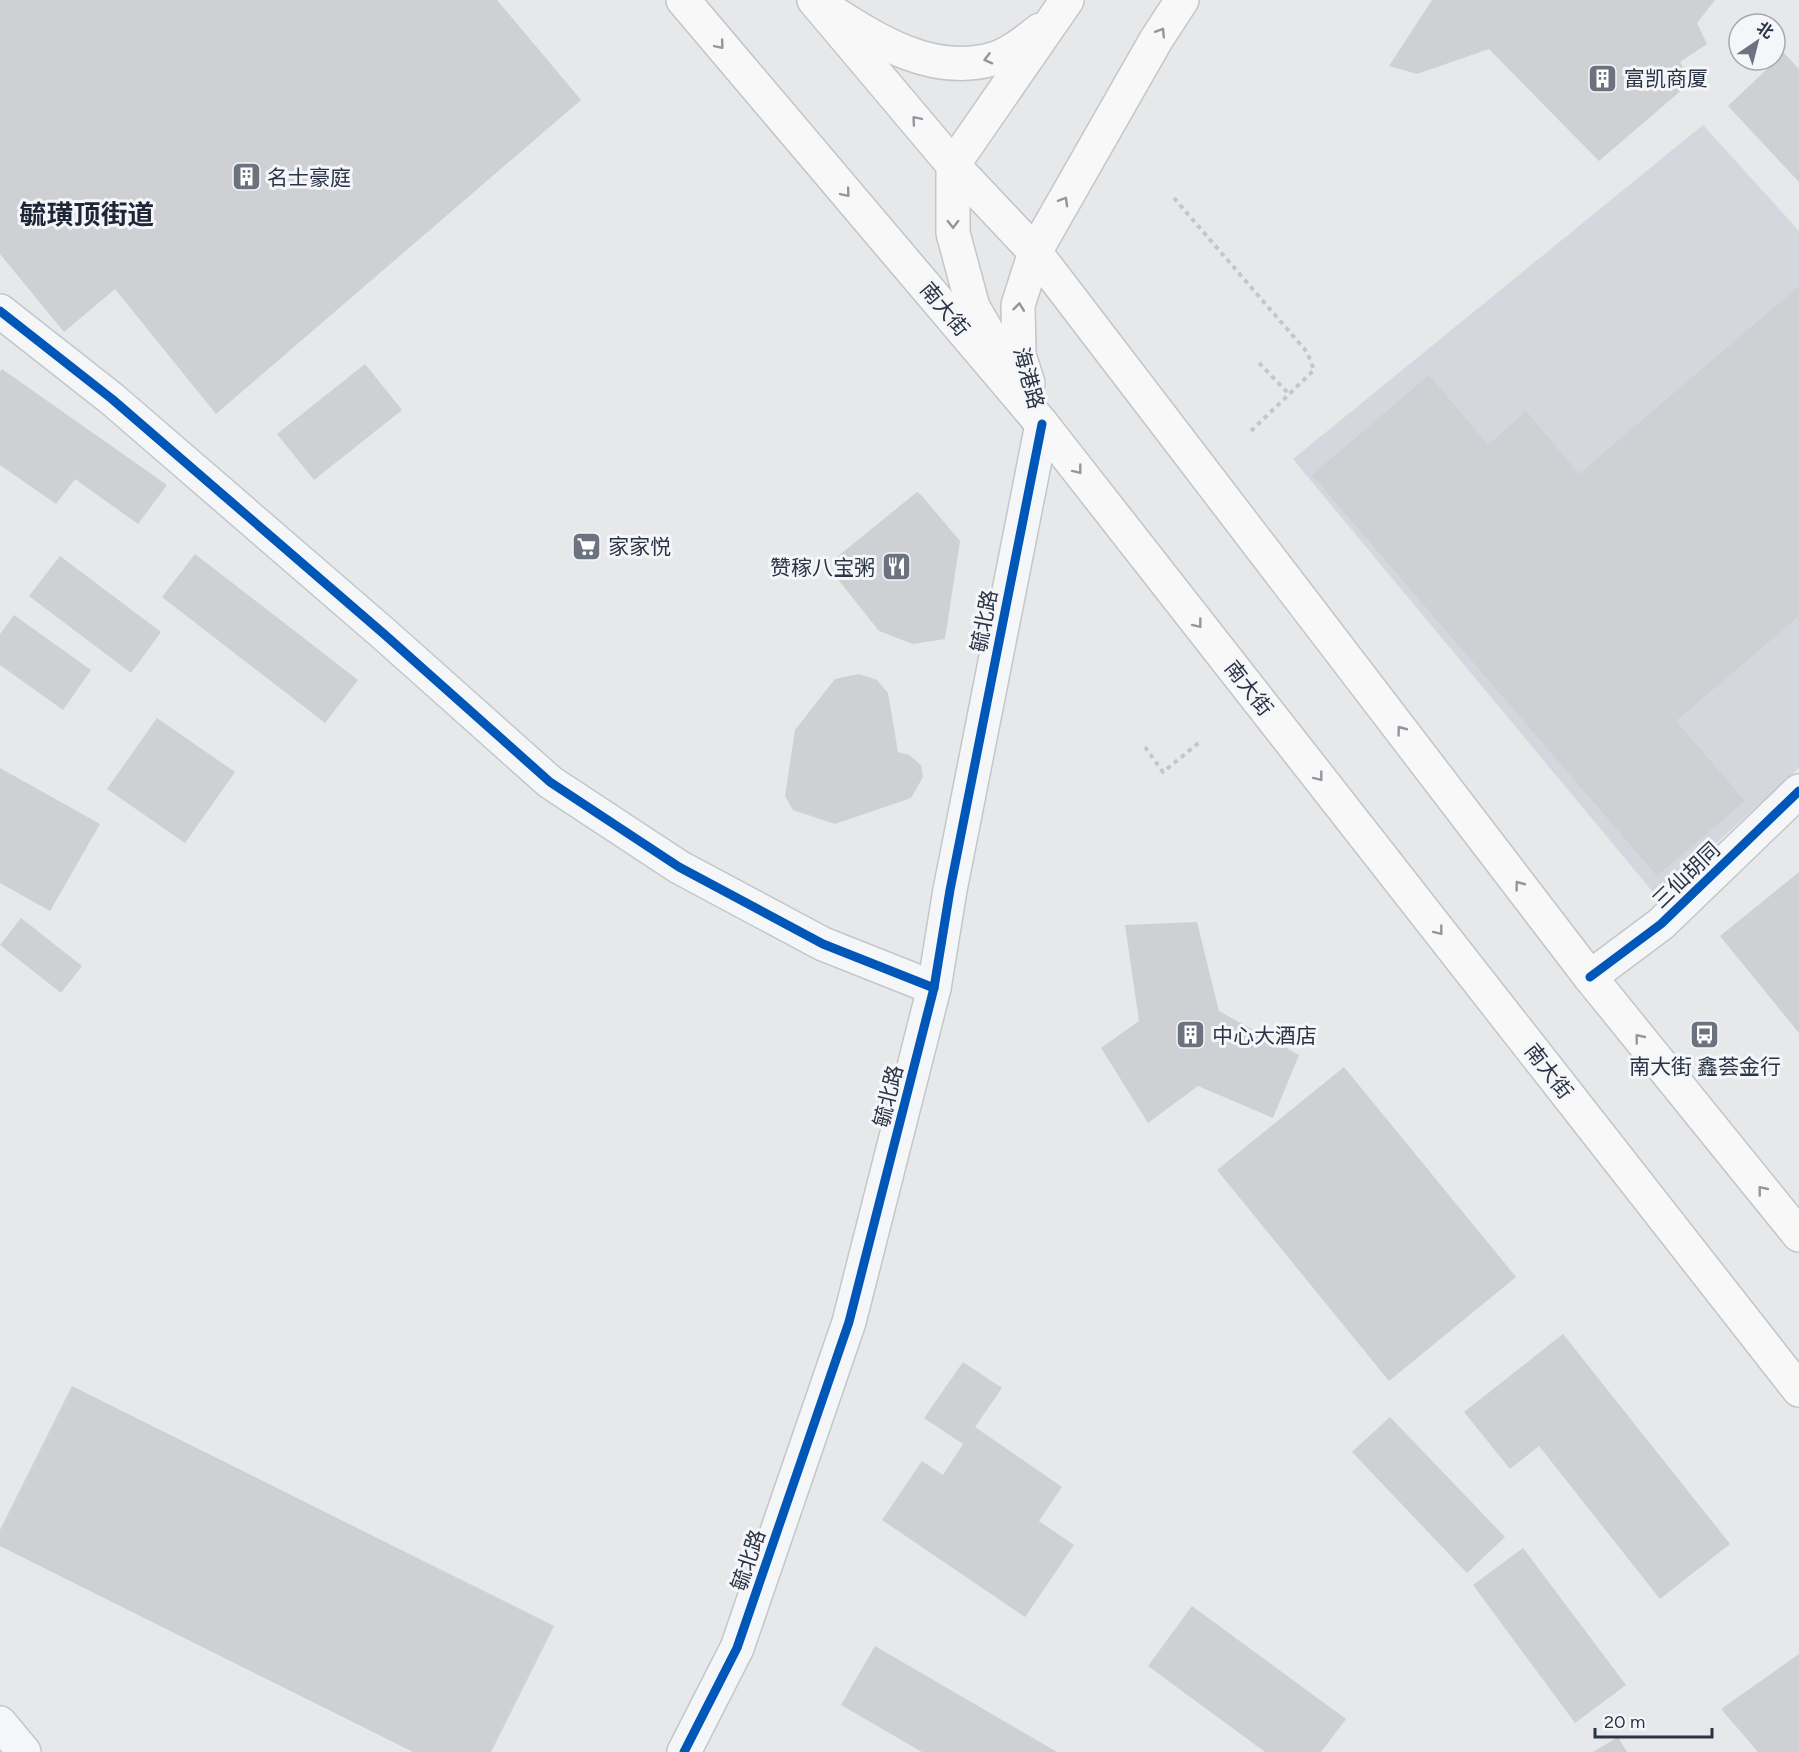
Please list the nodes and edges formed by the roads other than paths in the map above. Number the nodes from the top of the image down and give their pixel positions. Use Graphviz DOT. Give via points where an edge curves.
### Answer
graph roads {
  1 [pos="683,0"];
  2 [pos="1182,0"];
  3 [pos="814,1"];
  4 [pos="1061,9"];
  5 [pos="953,165"];
  6 [pos="1035,252"];
  7 [pos="0,311"];
  8 [pos="1042,424"];
  9 [pos="1799,791"];
  10 [pos="1590,977"];
  11 [pos="934,988"];
  12 [pos="1799,1235"];
  13 [pos="1799,1390"];
  14 [pos="0,1723"];
  15 [pos="24,1752"];
  16 [pos="684,1752"];
  1 -- 8 [label="main road, 南大街, one-way"];
  6 -- 2 [label="main road, 海港路, one-way"];
  4 -- 3 [label="main road, one-way" via="1019,46 994,58 965,64 907,54 874,39"];
  5 -- 3 [label="main road, one-way"];
  4 -- 5 [label="main road"];
  5 -- 6 [label="main road"];
  5 -- 8 [label="main road, 海港路, one-way" via="953,233 973,307"];
  8 -- 6 [label="main road, 海港路, one-way" via="1019,355 1018,305"];
  10 -- 6 [label="main road, one-way"];
  7 -- 11 [label="street" via="112,399 550,782 689,873 823,944"];
  8 -- 11 [label="street, 毓北路"];
  8 -- 13 [label="main road, 南大街, one-way"];
  9 -- 10 [label="street, 三仙胡同" via="1661,924"];
  12 -- 10 [label="main road, one-way"];
  11 -- 16 [label="street, 毓北路" via="849,1322 737,1648"];
  14 -- 15 [label="street"];
}
